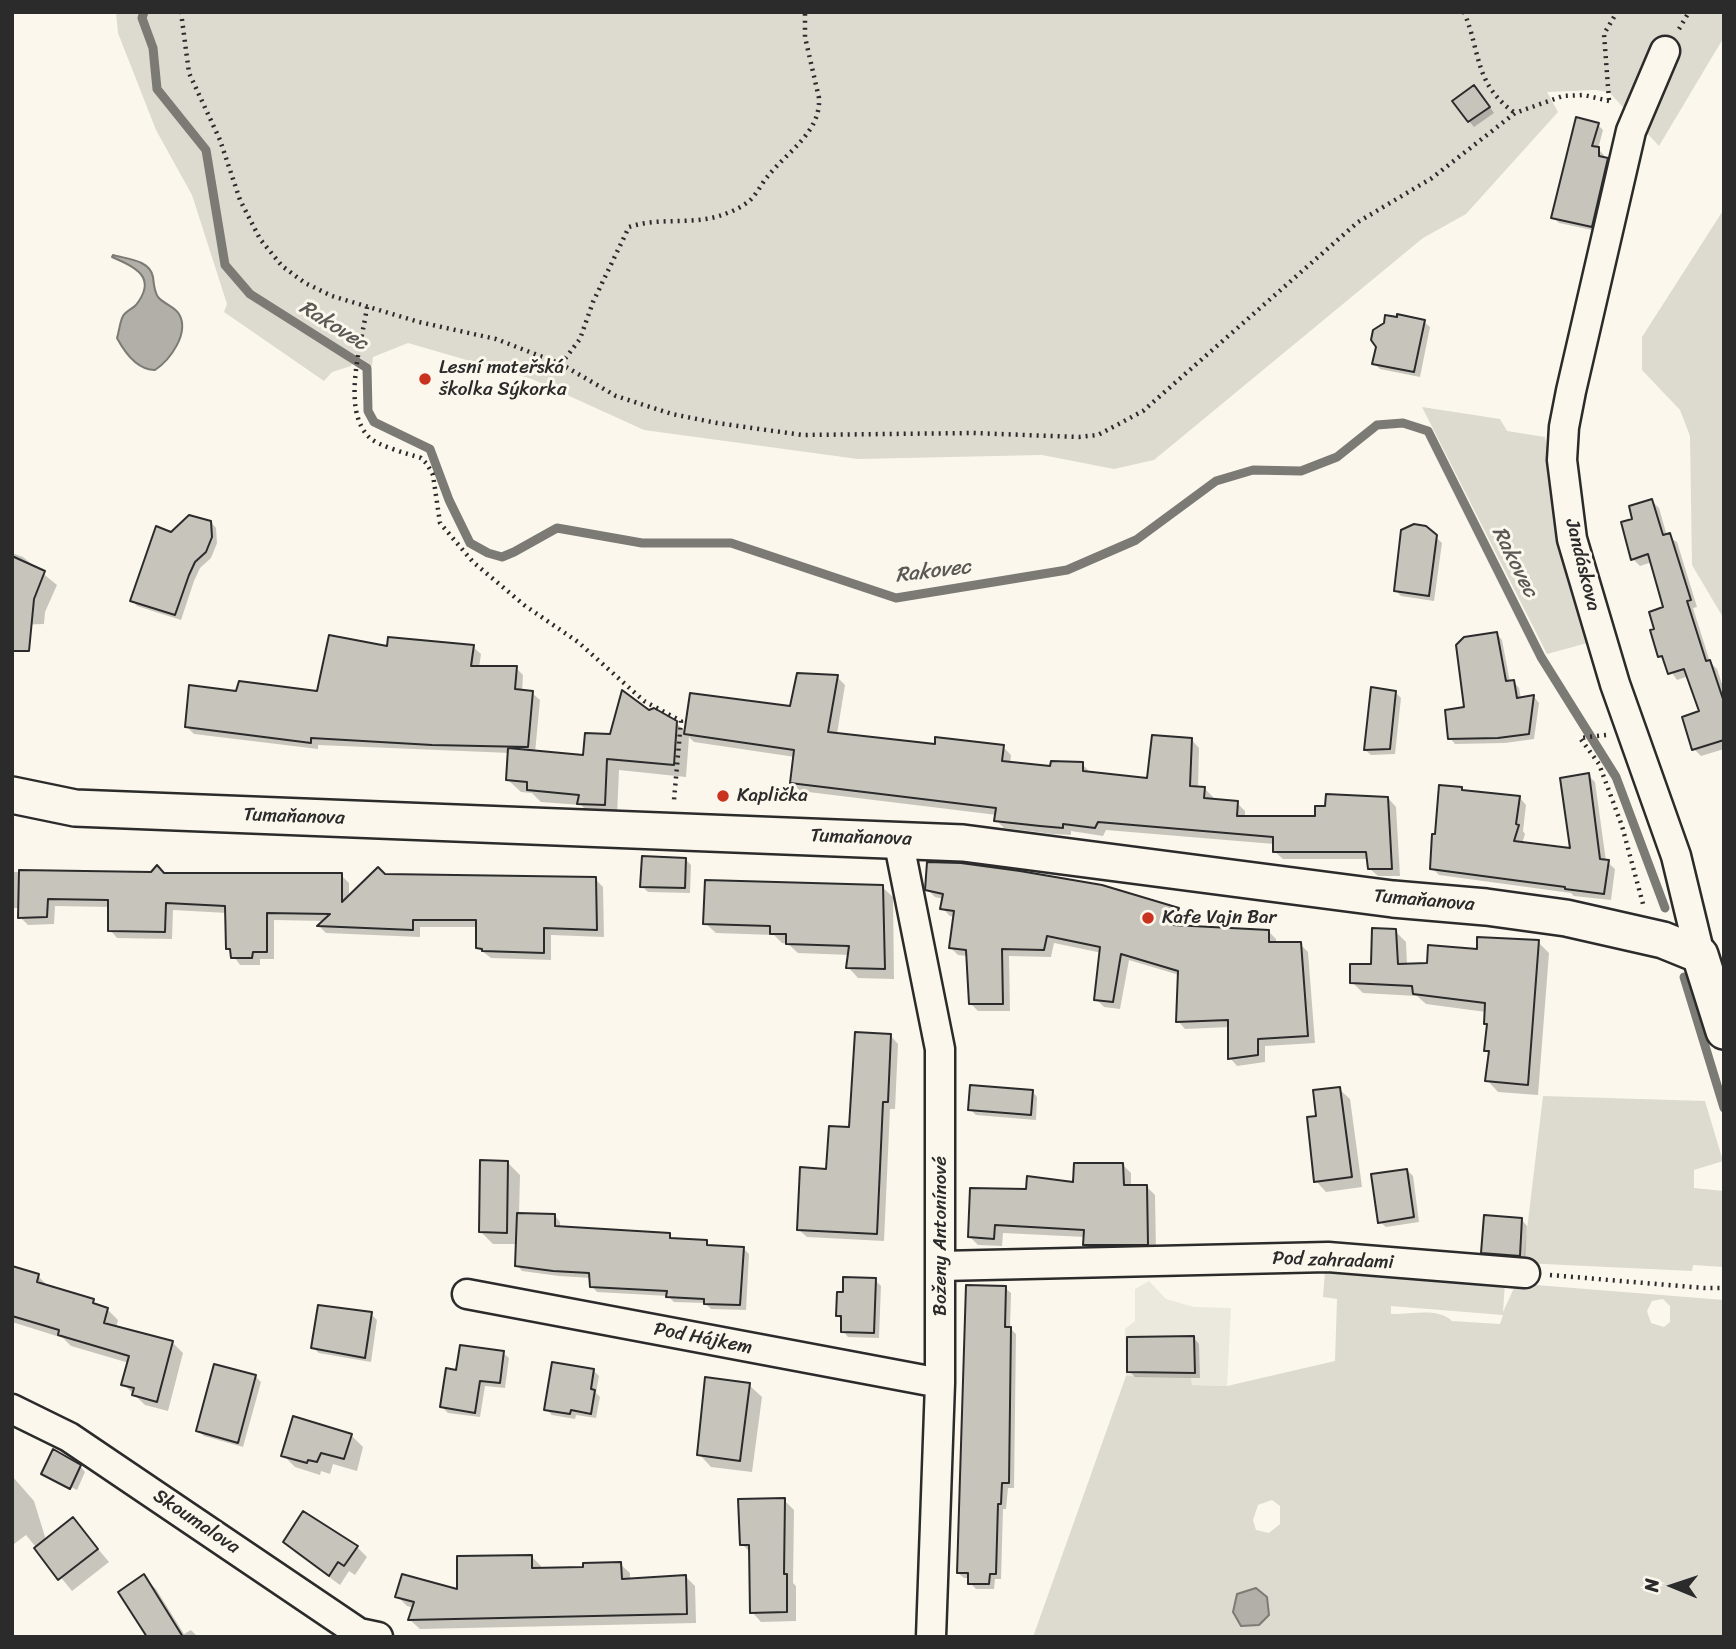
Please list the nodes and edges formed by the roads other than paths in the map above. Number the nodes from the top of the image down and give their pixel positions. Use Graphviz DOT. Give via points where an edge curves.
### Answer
graph roads {
  1 [pos="1665,51"];
  2 [pos="12,795"];
  3 [pos="898,839"];
  4 [pos="1700,955"];
  5 [pos="1724,1031"];
  6 [pos="941,1266"];
  7 [pos="1525,1273"];
  8 [pos="467,1294"];
  9 [pos="940,1383"];
  10 [pos="12,1409"];
  11 [pos="377,1637"];
  12 [pos="931,1637"];
  1 -- 4 [label="street, Jandáskova" via="1631,131 1574,377 1562,460 1581,572 1676,856"];
  2 -- 3 [label="street, Tumaňanova" via="75,808"];
  3 -- 4 [label="street, Tumaňanova" via="963,843 1566,918 1663,940"];
  3 -- 6 [label="street, Boženy Antonínové" via="940,1049"];
  4 -- 5 [label="street, Jandáskova"];
  6 -- 7 [label="street, Pod zahradami" via="1328,1258"];
  6 -- 9 [label="street, Boženy Antonínové"];
  8 -- 9 [label="street, Pod Hájkem"];
  9 -- 12 [label="street, Boženy Antonínové"];
  10 -- 11 [label="street, Skoumalova" via="69,1437 359,1633"];
}
